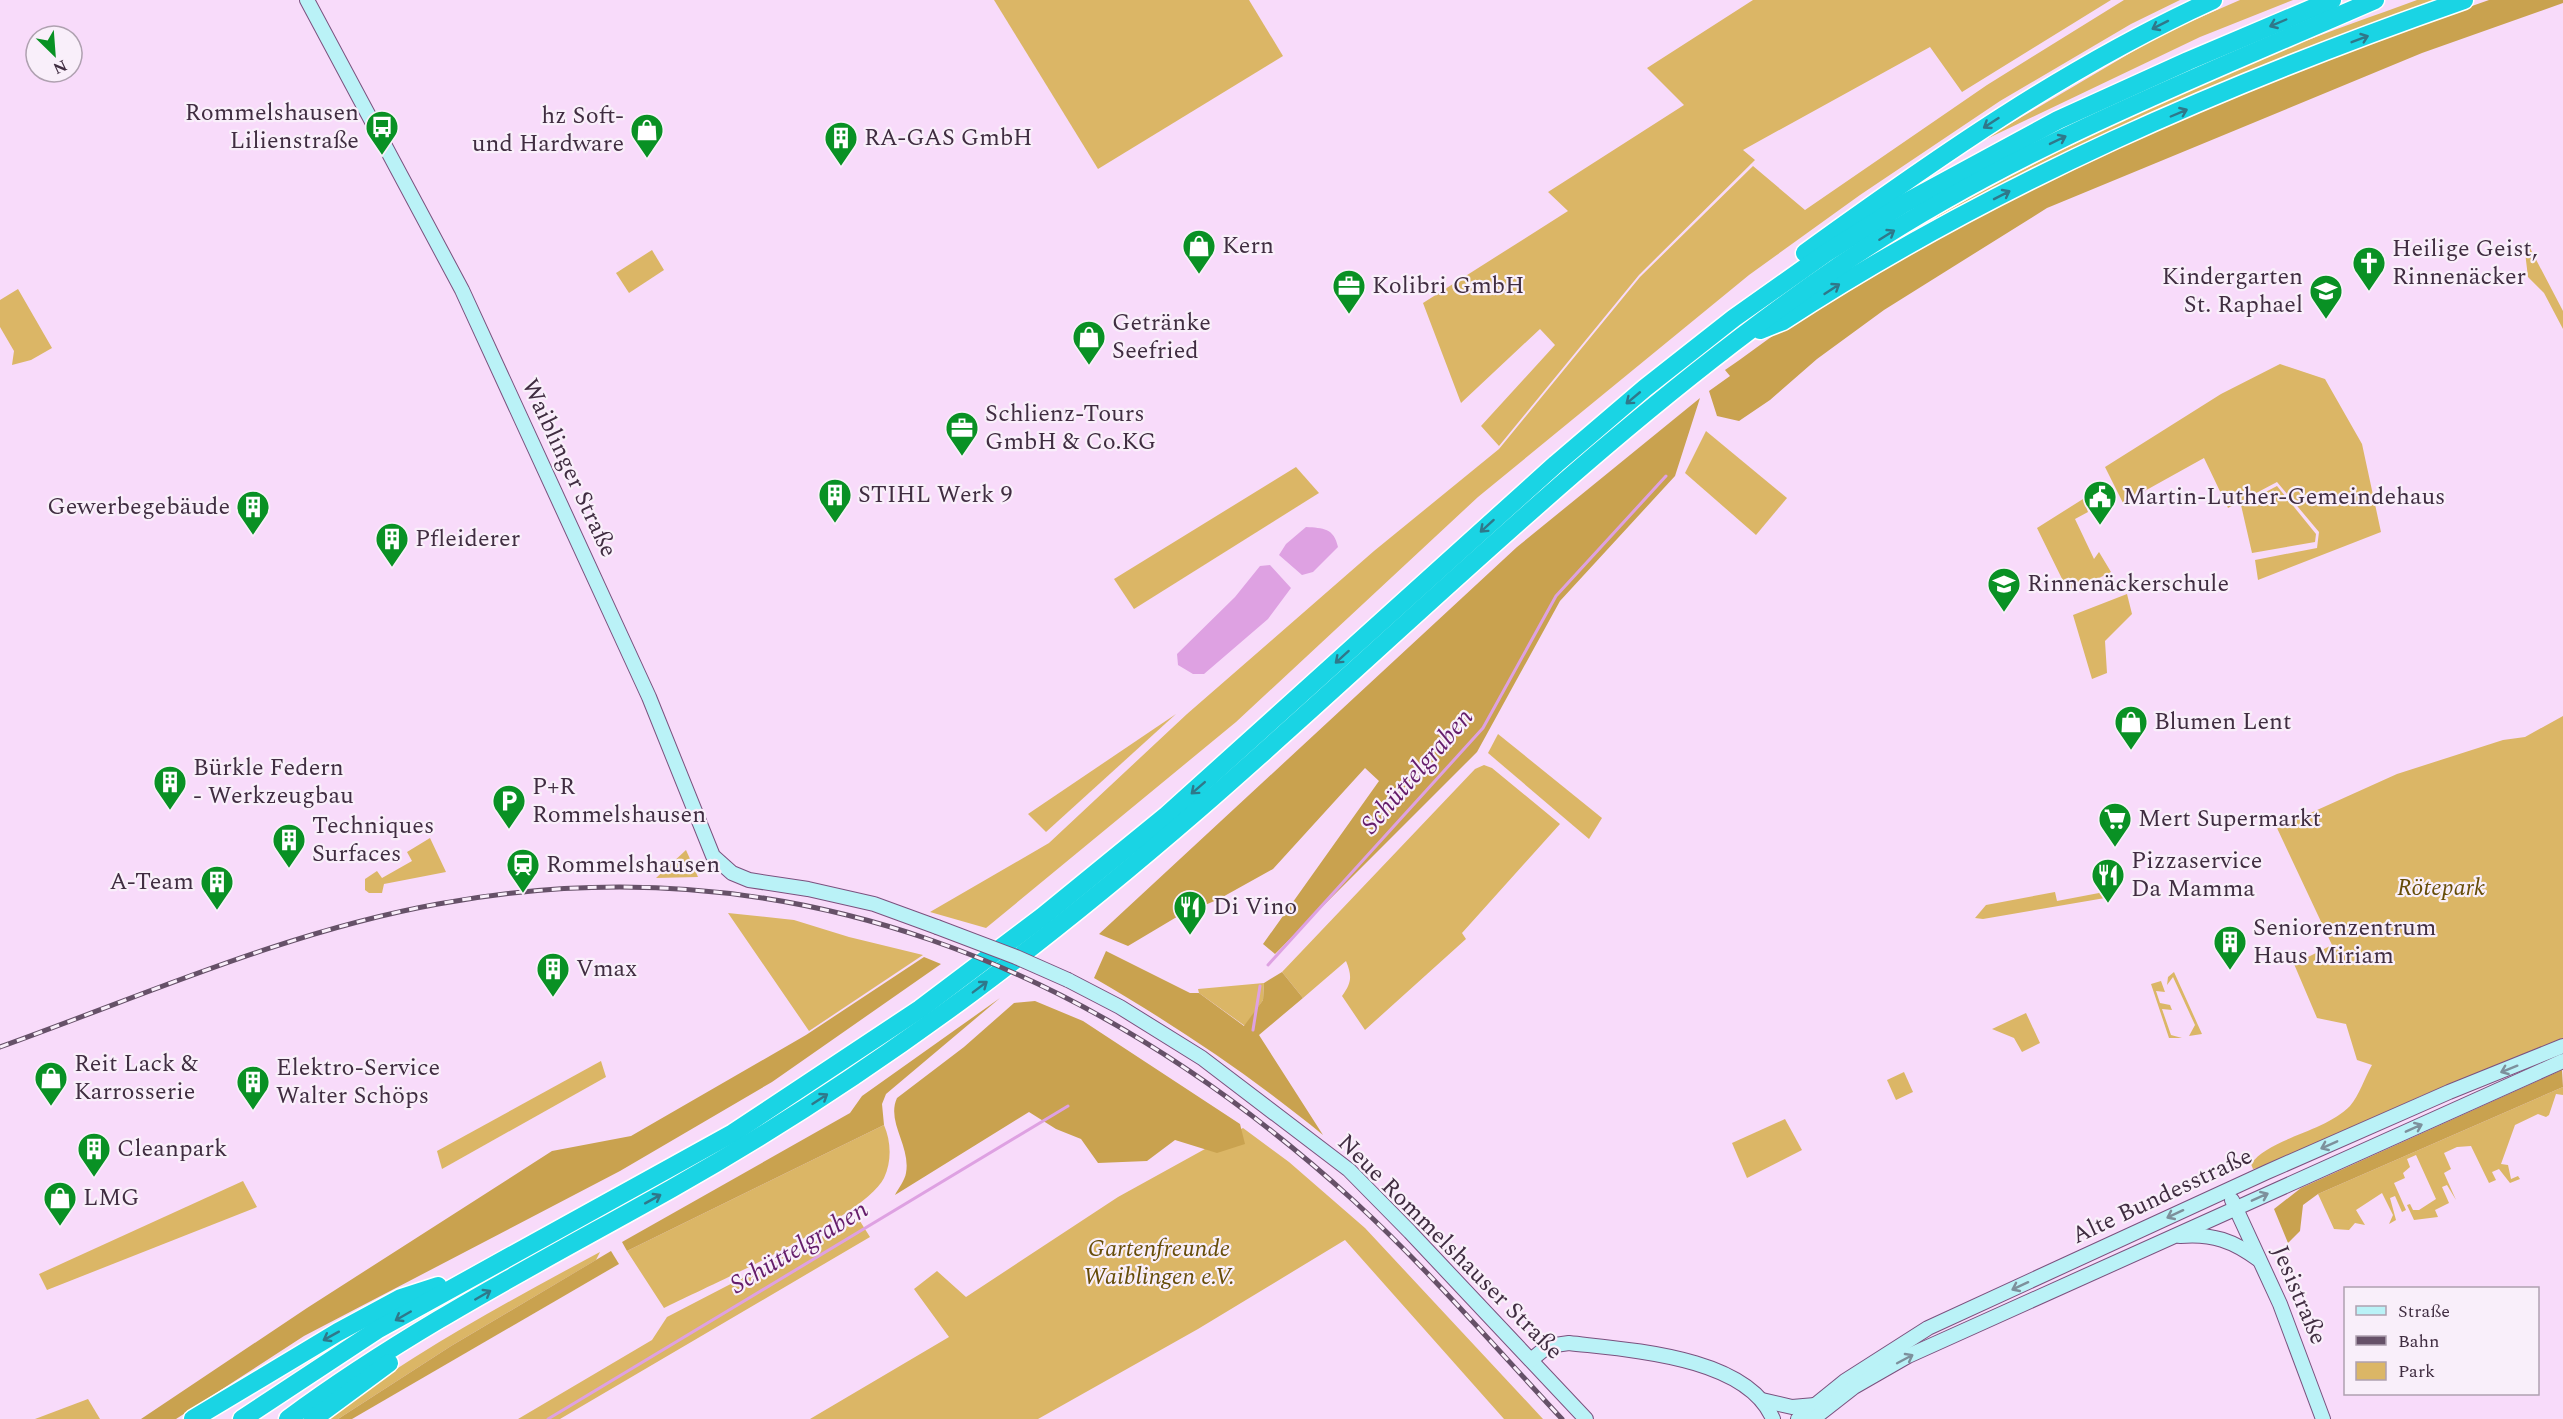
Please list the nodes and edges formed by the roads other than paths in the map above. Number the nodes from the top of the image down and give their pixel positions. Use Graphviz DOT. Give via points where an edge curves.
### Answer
graph roads {
  1 [pos="308,0"];
  2 [pos="2213,0"];
  3 [pos="2332,0"];
  4 [pos="2375,0"];
  5 [pos="2464,0"];
  6 [pos="1736,340"];
  7 [pos="1679,361"];
  8 [pos="826,893"];
  9 [pos="2563,1047"];
  10 [pos="2563,1061"];
  11 [pos="2228,1190"];
  12 [pos="2236,1208"];
  13 [pos="2169,1238"];
  14 [pos="2260,1261"];
  15 [pos="471,1276"];
  16 [pos="432,1324"];
  17 [pos="1531,1359"];
  18 [pos="1762,1400"];
  19 [pos="1815,1405"];
  20 [pos="194,1419"];
  21 [pos="242,1419"];
  22 [pos="288,1419"];
  23 [pos="313,1419"];
  24 [pos="1586,1419"];
  25 [pos="1773,1419"];
  26 [pos="1798,1419"];
  27 [pos="1813,1419"];
  28 [pos="2323,1419"];
  1 -- 8 [label="street, Waiblinger Straße" via="462,290 639,676 713,856 732,873 749,880"];
  2 -- 7 [label="highway, one-way" via="2090,62 1947,152 1725,312"];
  3 -- 7 [label="highway, one-way" via="2109,96 1980,160 1826,253"];
  6 -- 4 [label="highway, one-way" via="1846,261 2007,165 2114,112"];
  6 -- 5 [label="highway, one-way" via="1783,321 1885,257 2053,170 2262,78"];
  16 -- 6 [label="highway, one-way" via="773,1129 1002,970 1197,812 1548,494 1687,376"];
  7 -- 15 [label="highway, one-way" via="1556,464 1201,786 1020,935 920,1009 772,1109 632,1191"];
  8 -- 17 [label="street, Neue Rommelshauser Straße, bridge" via="874,904 1016,957 1120,1007 1202,1058 1341,1164"];
  9 -- 11 [label="street, Alte Bundesstraße, one-way" via="2449,1092"];
  12 -- 10 [label="street, Alte Bundesstraße, one-way"];
  11 -- 12 [label="street, Jesistraße"];
  11 -- 19 [label="street, Alte Bundesstraße, one-way" via="1928,1328"];
  12 -- 13 [label="street, Alte Bundesstraße"];
  12 -- 14 [label="street, Jesistraße"];
  13 -- 14 [label="street" via="2202,1234 2226,1240"];
  27 -- 13 [label="street, Alte Bundesstraße, one-way" via="1854,1387 1908,1356"];
  14 -- 28 [label="street, Jesistraße"];
  15 -- 20 [label="highway, one-way" via="401,1298 280,1365"];
  15 -- 21 [label="highway, one-way" via="377,1330"];
  16 -- 22 [label="highway"];
  16 -- 23 [label="highway" via="386,1366"];
  17 -- 18 [label="street" via="1555,1343 1641,1353 1708,1367 1737,1381"];
  17 -- 24 [label="street, Neue Rommelshauser Straße"];
  18 -- 19 [label="street" via="1792,1407"];
  18 -- 25 [label="street"];
  19 -- 26 [label="street, Alte Bundesstraße"];
}
